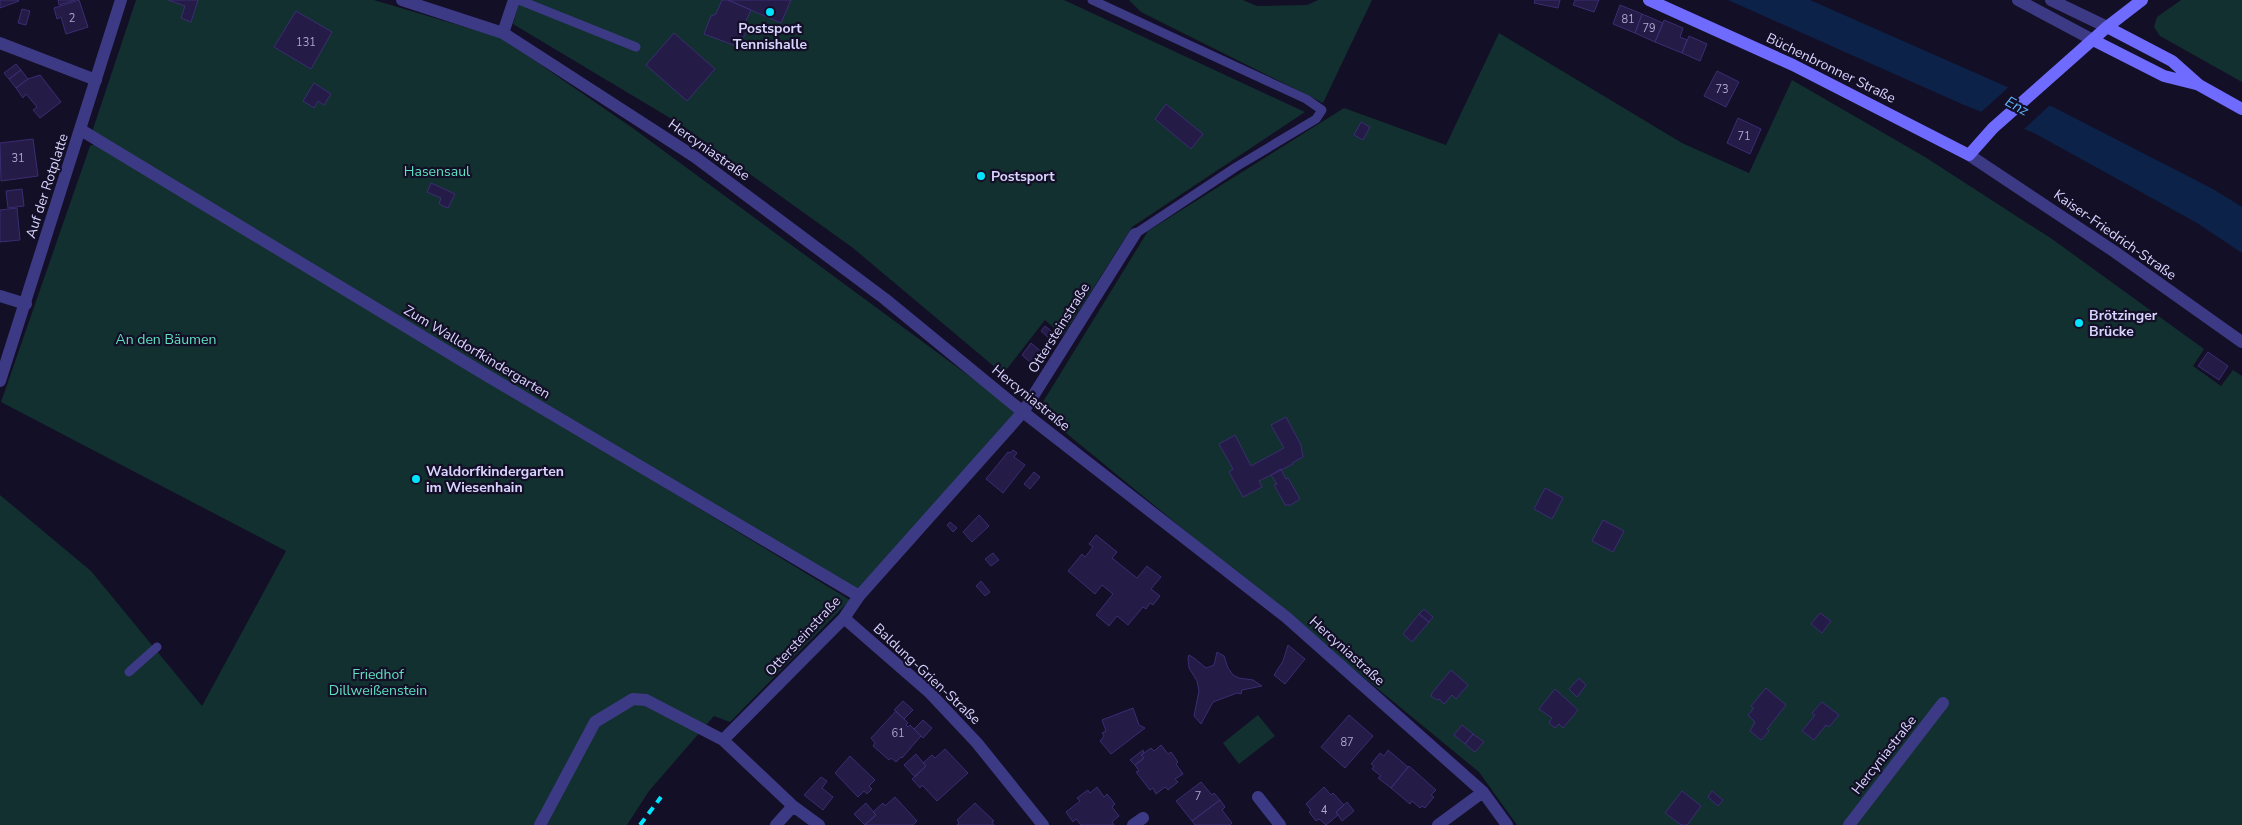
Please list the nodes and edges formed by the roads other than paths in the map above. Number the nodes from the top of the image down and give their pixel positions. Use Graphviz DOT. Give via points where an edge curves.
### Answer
graph roads {
  1 [pos="121,0"];
  2 [pos="402,0"];
  3 [pos="514,0"];
  4 [pos="519,0"];
  5 [pos="1092,0"];
  6 [pos="1650,0"];
  7 [pos="2018,0"];
  8 [pos="2051,0"];
  9 [pos="2142,0"];
  10 [pos="2107,27"];
  11 [pos="503,33"];
  12 [pos="2093,40"];
  13 [pos="0,43"];
  14 [pos="636,47"];
  15 [pos="96,80"];
  16 [pos="2199,84"];
  17 [pos="2242,109"];
  18 [pos="81,130"];
  19 [pos="1969,154"];
  20 [pos="1135,234"];
  21 [pos="0,296"];
  22 [pos="26,304"];
  23 [pos="2242,342"];
  24 [pos="0,381"];
  25 [pos="1023,412"];
  26 [pos="860,596"];
  27 [pos="844,618"];
  28 [pos="157,647"];
  29 [pos="129,672"];
  30 [pos="1943,703"];
  31 [pos="723,740"];
  32 [pos="1483,792"];
  33 [pos="1258,797"];
  34 [pos="793,806"];
  35 [pos="540,825"];
  36 [pos="776,825"];
  37 [pos="819,825"];
  38 [pos="1043,825"];
  39 [pos="1280,825"];
  40 [pos="1438,825"];
  41 [pos="1507,825"];
  42 [pos="1849,825"];
  1 -- 15 [label="street, Auf der Rotplatte"];
  2 -- 11 [label="street, Hercyniastraße"];
  3 -- 11 [label="street"];
  4 -- 14 [label="lane"];
  5 -- 20 [label="lane, Ottersteinstraße" via="1306,99 1322,110 1316,119"];
  6 -- 19 [label="main road, Büchenbronner Straße" via="1793,65"];
  7 -- 12 [label="street"];
  8 -- 10 [label="street"];
  9 -- 10 [label="main road"];
  10 -- 12 [label="main road"];
  10 -- 16 [label="main road" via="2172,61"];
  11 -- 25 [label="street, Hercyniastraße" via="696,157 885,299"];
  12 -- 16 [label="main road" via="2164,76"];
  12 -- 19 [label="main road" via="1991,129"];
  13 -- 15 [label="street"];
  15 -- 18 [label="street, Auf der Rotplatte"];
  16 -- 17 [label="main road"];
  18 -- 22 [label="street, Auf der Rotplatte"];
  18 -- 26 [label="street, Zum Walldorfkindergarten"];
  19 -- 23 [label="street, Kaiser-Friedrich-Straße"];
  20 -- 25 [label="street, Ottersteinstraße"];
  21 -- 22 [label="street"];
  22 -- 24 [label="street, Auf der Rotplatte"];
  25 -- 26 [label="street, Ottersteinstraße"];
  25 -- 32 [label="street, Hercyniastraße" via="1286,617"];
  26 -- 27 [label="street, Ottersteinstraße"];
  27 -- 31 [label="street, Ottersteinstraße"];
  27 -- 38 [label="street, Baldung-Grien-Straße" via="929,692 978,743"];
  28 -- 29 [label="lane"];
  30 -- 42 [label="street, Hercyniastraße"];
  31 -- 34 [label="street"];
  31 -- 35 [label="street" via="646,700 633,699 595,722"];
  32 -- 40 [label="street"];
  32 -- 41 [label="street, Hercyniastraße"];
  33 -- 39 [label="street"];
  34 -- 36 [label="street"];
  34 -- 37 [label="street"];
}
